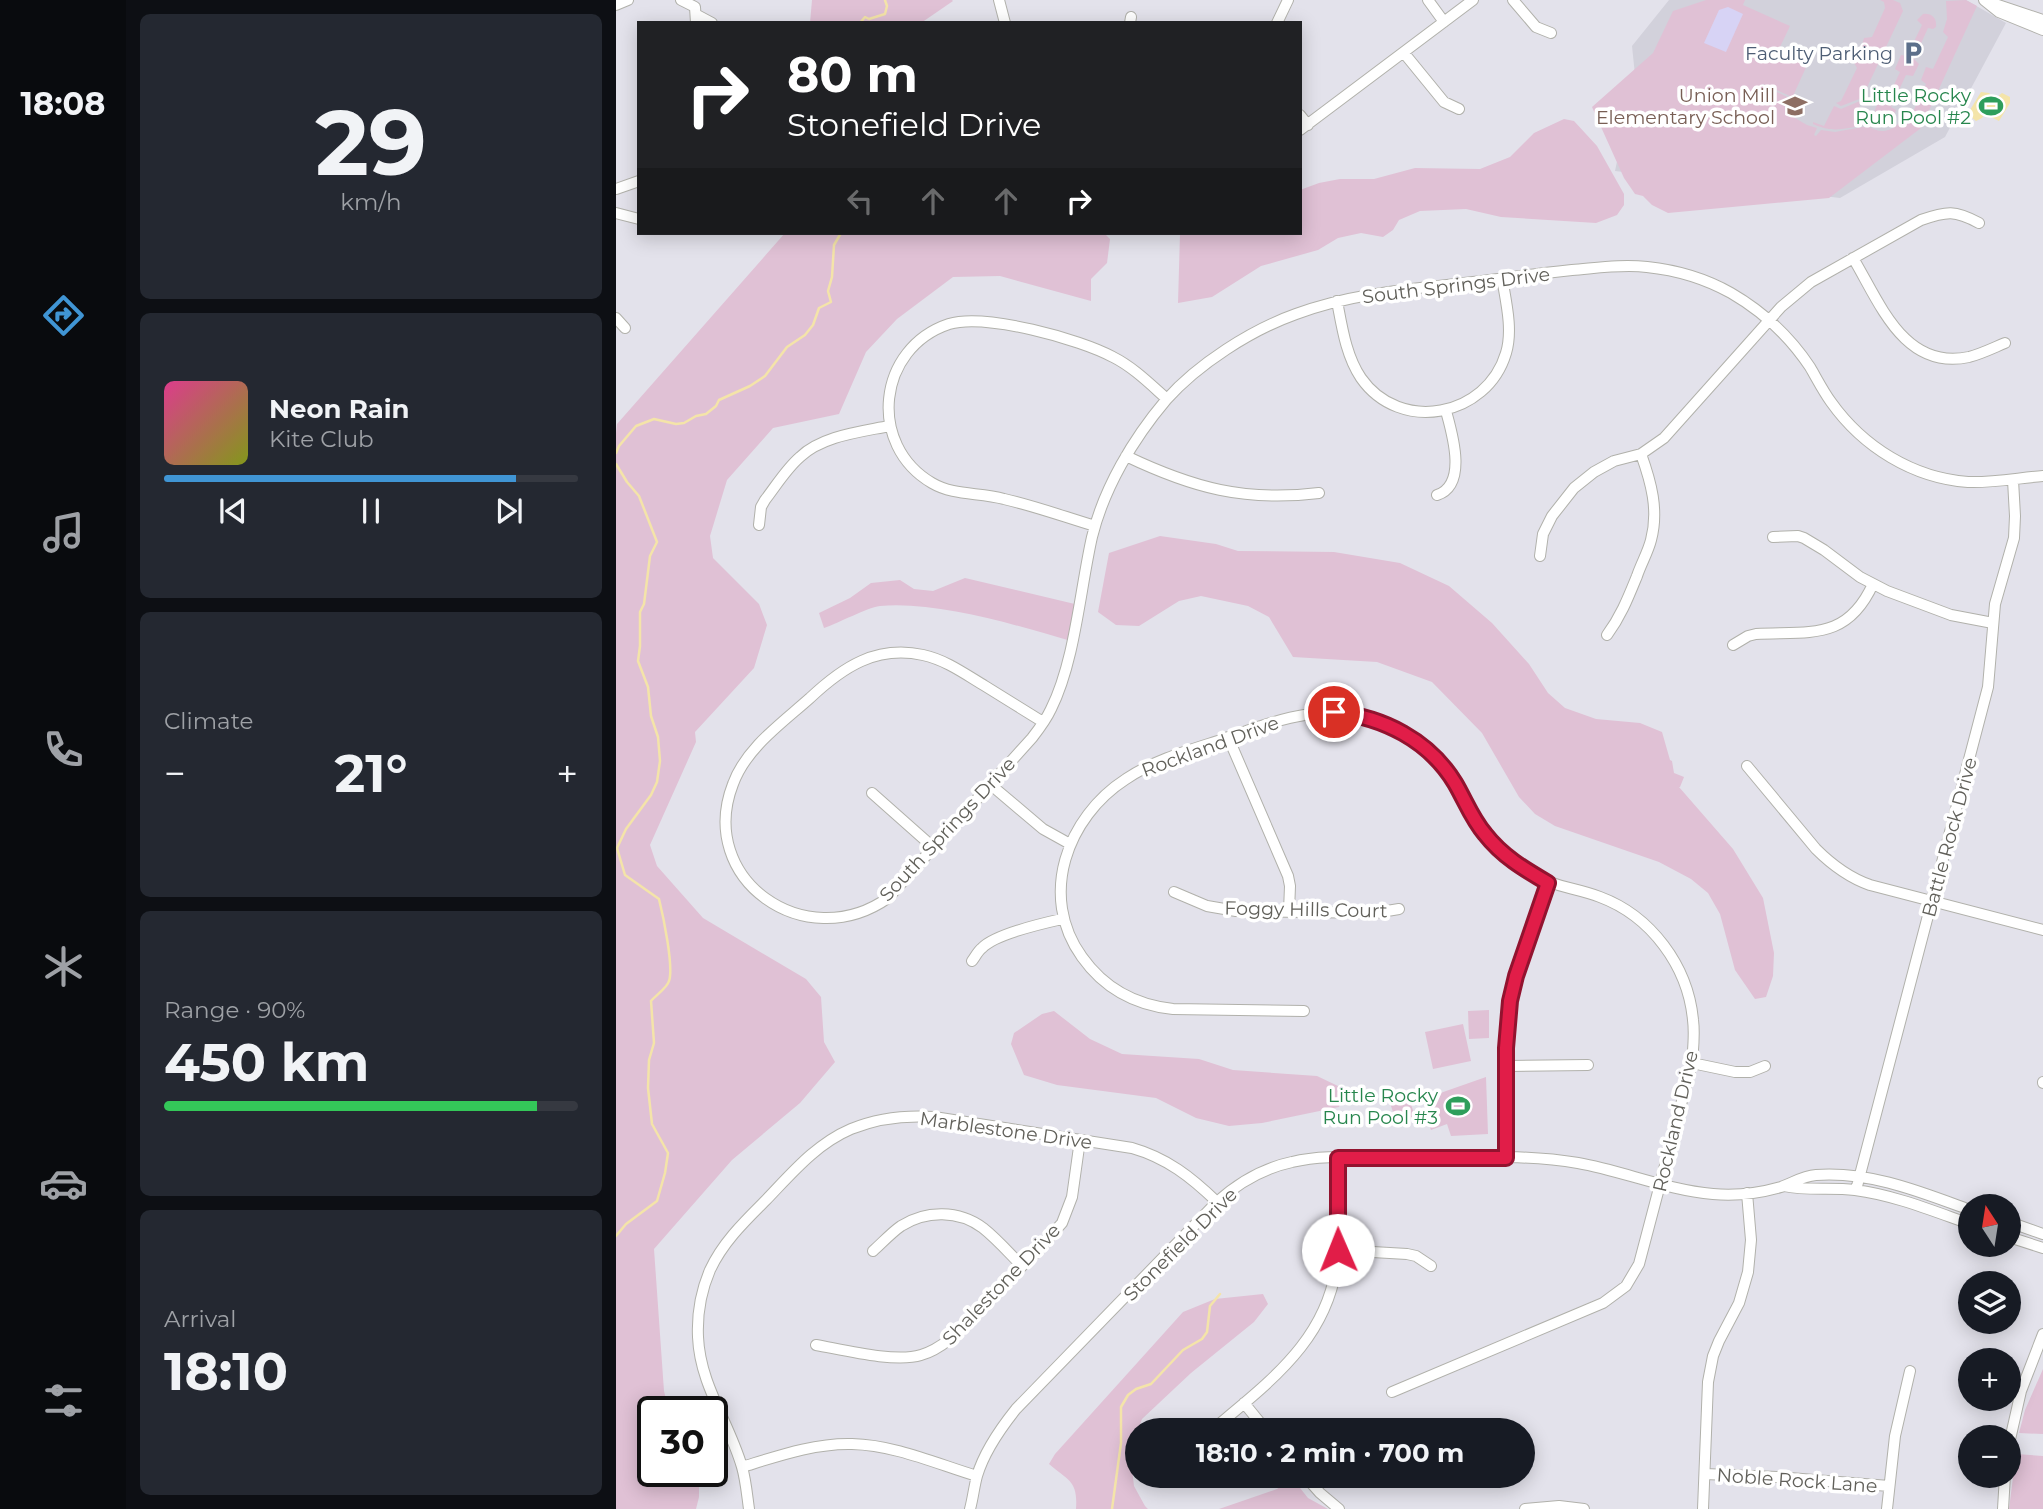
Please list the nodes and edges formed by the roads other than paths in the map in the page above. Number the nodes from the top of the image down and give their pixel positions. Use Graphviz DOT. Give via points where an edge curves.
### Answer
graph roads {
  1 [pos="628,0"];
  2 [pos="681,0"];
  3 [pos="999,0"];
  4 [pos="1288,0"];
  5 [pos="1428,0"];
  6 [pos="1473,0"];
  7 [pos="1513,0"];
  8 [pos="1985,0"];
  9 [pos="616,5"];
  10 [pos="696,19"];
  11 [pos="2043,20"];
  12 [pos="1004,21"];
  13 [pos="1278,21"];
  14 [pos="1444,22"];
  15 [pos="2043,30"];
  16 [pos="1551,33"];
  17 [pos="1404,53"];
  18 [pos="1459,109"];
  19 [pos="1304,127"];
  20 [pos="637,182"];
  21 [pos="616,189"];
  22 [pos="616,213"];
  23 [pos="637,218"];
  24 [pos="1979,223"];
  25 [pos="1853,258"];
  26 [pos="1502,278"];
  27 [pos="1337,301"];
  28 [pos="616,318"];
  29 [pos="1769,320"];
  30 [pos="625,328"];
  31 [pos="2005,343"];
  32 [pos="1167,399"];
  33 [pos="1446,411"];
  34 [pos="889,426"];
  35 [pos="1641,454"];
  36 [pos="1126,456"];
  37 [pos="2043,476"];
  38 [pos="2013,480"];
  39 [pos="1319,494"];
  40 [pos="1437,495"];
  41 [pos="759,525"];
  42 [pos="1095,526"];
  43 [pos="1773,537"];
  44 [pos="1540,556"];
  45 [pos="1873,584"];
  46 [pos="1993,623"];
  47 [pos="1607,635"];
  48 [pos="1733,645"];
  49 [pos="1043,722"];
  50 [pos="1228,737"];
  51 [pos="1747,766"];
  52 [pos="990,785"];
  53 [pos="872,793"];
  54 [pos="1070,844"];
  55 [pos="934,848"];
  56 [pos="1548,883"];
  57 [pos="1174,892"];
  58 [pos="1932,901"];
  59 [pos="1399,909"];
  60 [pos="1289,911"];
  61 [pos="1062,919"];
  62 [pos="2043,930"];
  63 [pos="972,961"];
  64 [pos="1304,1011"];
  65 [pos="1692,1063"];
  66 [pos="1588,1065"];
  67 [pos="1507,1066"];
  68 [pos="1765,1066"];
  69 [pos="1080,1140"];
  70 [pos="1338,1158"];
  71 [pos="1506,1158"];
  72 [pos="1859,1177"];
  73 [pos="1661,1184"];
  74 [pos="1784,1186"];
  75 [pos="1856,1190"];
  76 [pos="1747,1193"];
  77 [pos="1217,1202"];
  78 [pos="1958,1206"];
  79 [pos="1958,1220"];
  80 [pos="2021,1226"];
  81 [pos="2043,1234"];
  82 [pos="2021,1241"];
  83 [pos="2043,1248"];
  84 [pos="1338,1250"];
  85 [pos="873,1251"];
  86 [pos="1022,1266"];
  87 [pos="1431,1266"];
  88 [pos="2043,1334"];
  89 [pos="816,1345"];
  90 [pos="1910,1371"];
  91 [pos="1392,1392"];
  92 [pos="1244,1403"];
  93 [pos="1226,1418"];
  94 [pos="1256,1418"];
  95 [pos="2013,1425"];
  96 [pos="742,1466"];
  97 [pos="1705,1474"];
  98 [pos="977,1476"];
  99 [pos="1889,1486"];
  100 [pos="1316,1488"];
  101 [pos="2004,1488"];
  102 [pos="749,1509"];
  103 [pos="970,1509"];
  104 [pos="1339,1509"];
  105 [pos="1525,1509"];
  106 [pos="1584,1509"];
  107 [pos="1703,1509"];
  108 [pos="1887,1509"];
  109 [pos="2003,1509"];
  1 -- 9 [label="street"];
  2 -- 10 [label="street" via="695,7"];
  3 -- 12 [label="street"];
  4 -- 13 [label="street"];
  5 -- 14 [label="street"];
  6 -- 14 [label="street"];
  7 -- 16 [label="street" via="1536,27"];
  8 -- 11 [label="street"];
  8 -- 15 [label="street" via="1999,12"];
  14 -- 17 [label="street"];
  17 -- 18 [label="street" via="1444,102"];
  17 -- 19 [label="street"];
  20 -- 21 [label="street"];
  22 -- 23 [label="street"];
  24 -- 25 [label="street" via="1957,212 1933,216"];
  25 -- 29 [label="street" via="1800,289"];
  25 -- 31 [label="street" via="1894,328 1917,349 1959,359"];
  26 -- 27 [label="street, South Springs Drive"];
  26 -- 29 [label="street, South Springs Drive" via="1612,266 1658,268 1716,286"];
  26 -- 33 [label="street" via="1509,332 1500,368 1476,396"];
  27 -- 32 [label="street, South Springs Drive" via="1293,314 1246,337"];
  27 -- 33 [label="street" via="1350,356 1370,389 1407,409"];
  28 -- 30 [label="street"];
  29 -- 35 [label="street" via="1664,438"];
  29 -- 38 [label="street, South Springs Drive" via="1798,351 1844,419 1884,454 1942,478"];
  32 -- 34 [label="street" via="1133,369 1098,349 995,323 966,321 931,332 905,356 890,390"];
  32 -- 36 [label="street, South Springs Drive"];
  33 -- 40 [label="street" via="1455,467 1449,486"];
  34 -- 41 [label="street" via="828,440 805,452 765,500"];
  34 -- 42 [label="street" via="906,460 933,484 962,494 1003,498"];
  35 -- 44 [label="street" via="1615,461 1574,488 1547,525"];
  35 -- 47 [label="street" via="1654,503 1651,541 1620,616"];
  36 -- 39 [label="street" via="1177,479 1225,492"];
  36 -- 42 [label="street, South Springs Drive"];
  37 -- 38 [label="street, South Springs Drive"];
  38 -- 46 [label="street, Battle Rock Drive" via="2014,538"];
  42 -- 49 [label="street, South Springs Drive" via="1066,663 1056,699"];
  43 -- 45 [label="street" via="1804,538"];
  45 -- 46 [label="street" via="1951,615"];
  45 -- 48 [label="street" via="1860,608 1843,623 1823,630 1756,634"];
  46 -- 58 [label="street, Battle Rock Drive" via="1988,687"];
  49 -- 52 [label="street, South Springs Drive"];
  49 -- 55 [label="street, South Springs Drive" via="942,661 910,653 877,656 835,675 768,736 743,763 730,792 727,831 739,869 764,898 800,916 836,919 872,908 888,898"];
  50 -- 54 [label="street, Rockland Drive" via="1125,780 1094,807"];
  50 -- 56 [label="street, Rockland Drive" via="1314,712 1352,714 1387,724 1438,761 1497,849"];
  50 -- 60 [label="street" via="1288,876"];
  51 -- 58 [label="street" via="1829,861 1864,883"];
  52 -- 54 [label="street" via="1043,829"];
  52 -- 55 [label="street, South Springs Drive"];
  53 -- 55 [label="street"];
  54 -- 61 [label="street, Rockland Drive" via="1062,872"];
  56 -- 65 [label="street, Rockland Drive" via="1620,906 1664,945 1691,1004"];
  56 -- 67 [label="street" via="1512,989"];
  57 -- 60 [label="street, Foggy Hills Court" via="1222,909"];
  58 -- 62 [label="street"];
  58 -- 72 [label="street, Battle Rock Drive"];
  59 -- 60 [label="street, Foggy Hills Court" via="1375,913"];
  61 -- 63 [label="street" via="990,942"];
  61 -- 64 [label="street, Rockland Drive" via="1091,969 1112,988 1137,1001 1173,1009"];
  65 -- 68 [label="street" via="1747,1072"];
  65 -- 73 [label="street, Rockland Drive"];
  66 -- 67 [label="street"];
  67 -- 71 [label="street"];
  69 -- 77 [label="street, Marblestone Drive" via="1159,1157 1187,1174"];
  69 -- 86 [label="street, Shalestone Drive" via="1066,1214"];
  69 -- 96 [label="street, Marblestone Drive" via="902,1116 850,1130 803,1161 727,1242 710,1271 701,1301 698,1335 702,1368"];
  70 -- 71 [label="street, Stonefield Drive"];
  70 -- 77 [label="street, Stonefield Drive" via="1305,1159 1273,1167"];
  70 -- 84 [label="street"];
  71 -- 73 [label="street, Stonefield Drive" via="1575,1163"];
  72 -- 74 [label="street, Stonefield Drive" via="1816,1175"];
  72 -- 75 [label="street, Battle Rock Drive"];
  72 -- 78 [label="street, Stonefield Drive" via="1903,1186"];
  73 -- 76 [label="street, Stonefield Drive" via="1708,1194"];
  73 -- 91 [label="street, Rockland Drive" via="1639,1264 1615,1296"];
  74 -- 75 [label="street, Stonefield Drive"];
  74 -- 76 [label="street, Stonefield Drive"];
  75 -- 79 [label="street, Stonefield Drive"];
  76 -- 97 [label="street" via="1748,1272 1710,1369"];
  77 -- 98 [label="street, Stonefield Drive" via="1016,1409"];
  80 -- 81 [label="street"];
  82 -- 83 [label="street"];
  84 -- 87 [label="street" via="1408,1254"];
  84 -- 92 [label="street" via="1331,1289 1306,1342"];
  85 -- 86 [label="street" via="908,1222 946,1214 981,1226"];
  86 -- 89 [label="street, Shalestone Drive" via="950,1339 922,1355 901,1357"];
  88 -- 95 [label="street"];
  90 -- 99 [label="street"];
  92 -- 93 [label="street"];
  92 -- 94 [label="street"];
  96 -- 98 [label="street" via="807,1449 853,1444 894,1450"];
  96 -- 102 [label="street, Marblestone Drive"];
  97 -- 99 [label="street, Noble Rock Lane"];
  97 -- 107 [label="street"];
  98 -- 103 [label="street, Stonefield Drive"];
  99 -- 108 [label="street"];
  100 -- 104 [label="street"];
  101 -- 109 [label="street"];
  105 -- 106 [label="street"];
}
